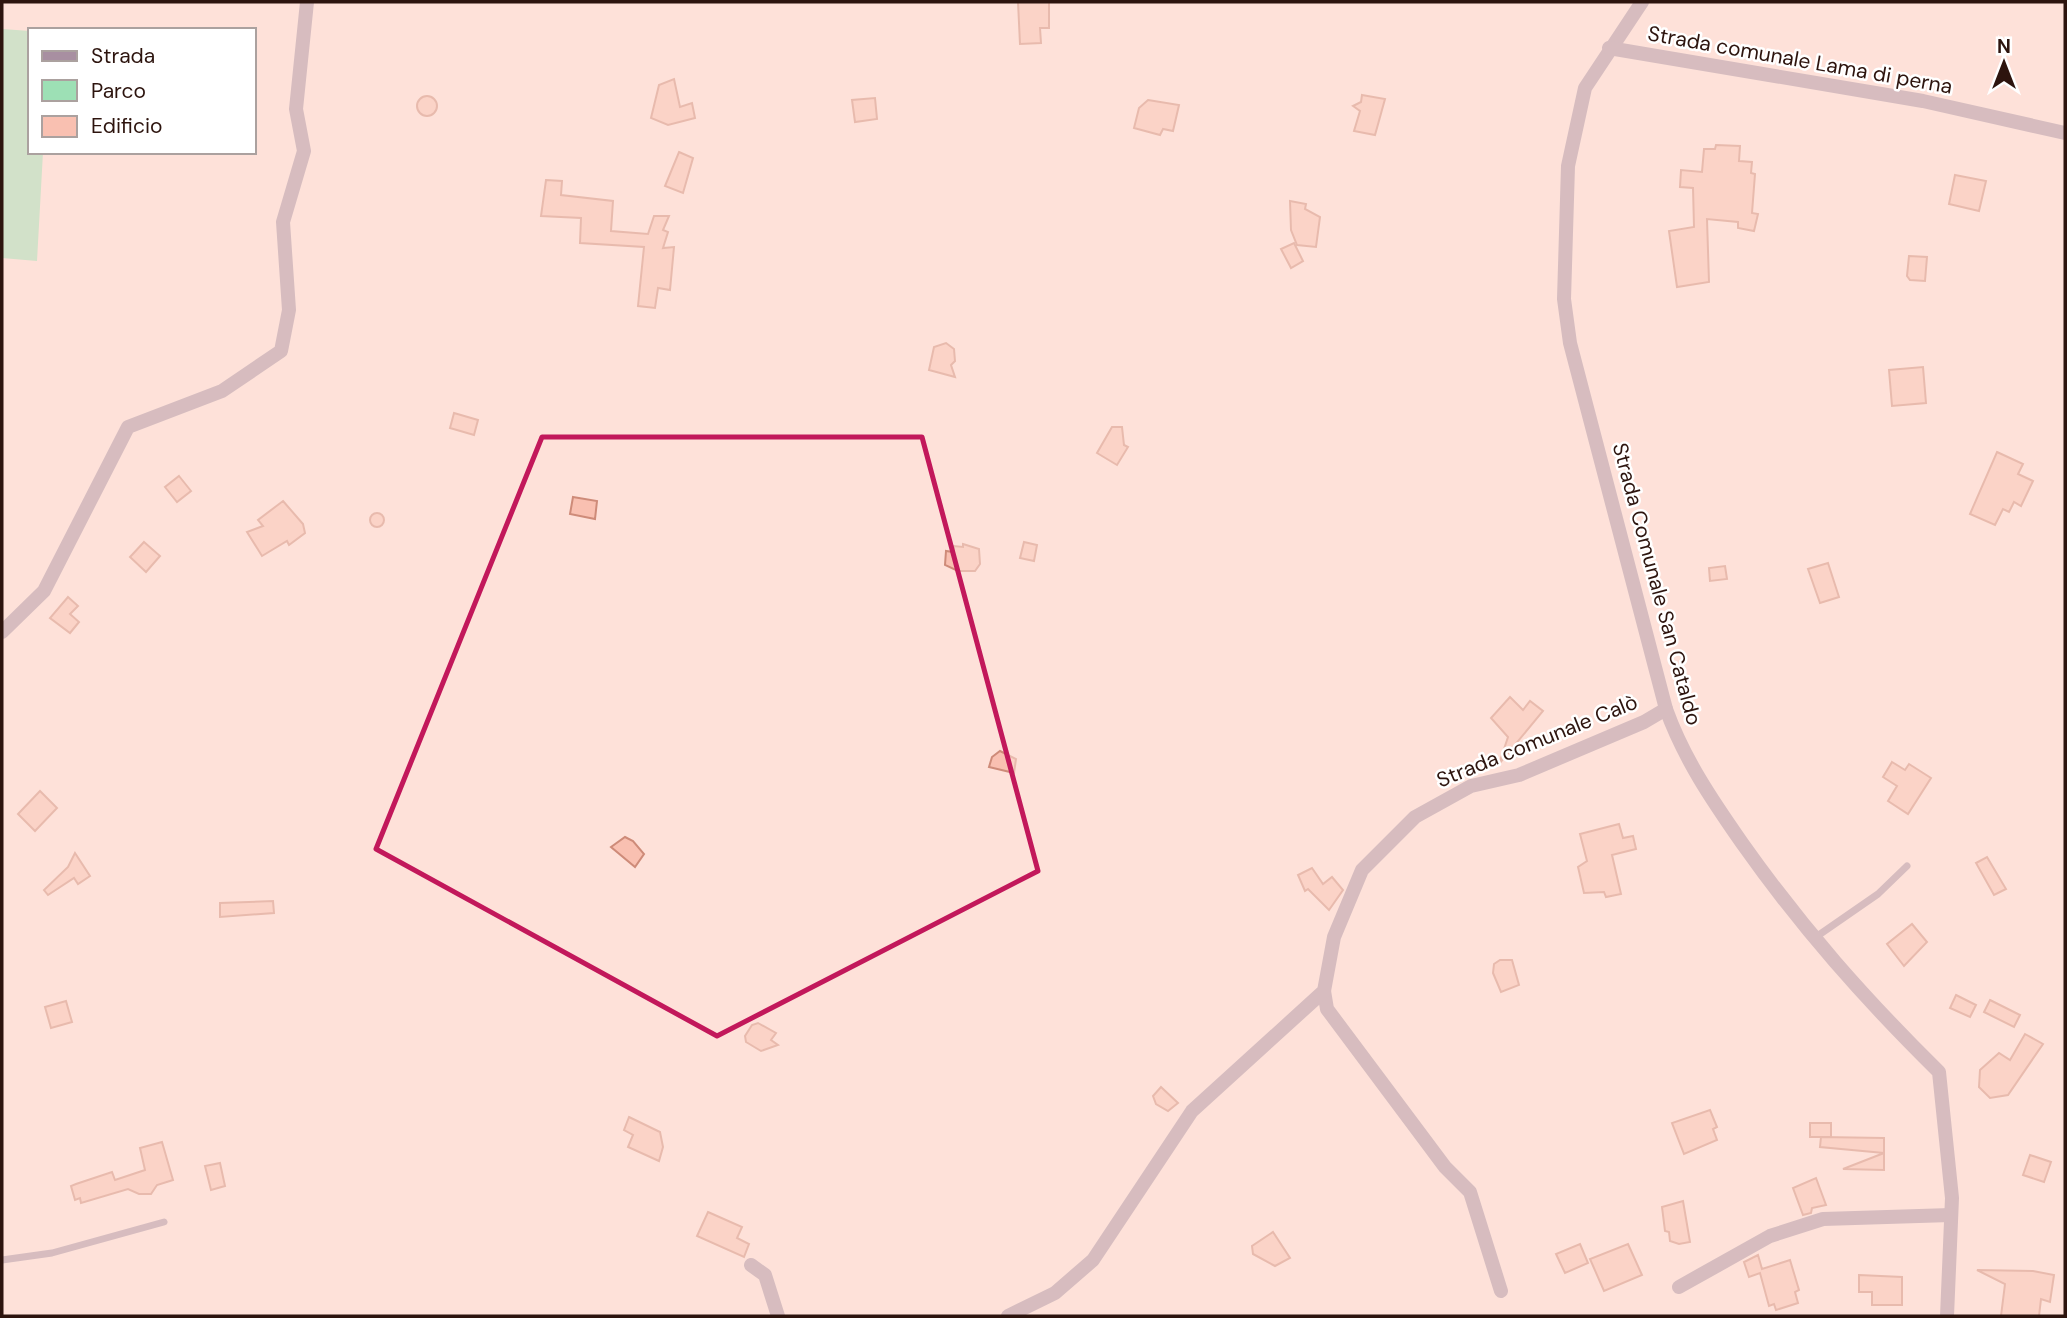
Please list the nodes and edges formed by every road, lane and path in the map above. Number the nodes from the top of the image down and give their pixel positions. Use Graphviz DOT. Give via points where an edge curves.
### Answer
graph roads {
  1 [pos="307,2"];
  2 [pos="1642,2"];
  3 [pos="1609,48"];
  4 [pos="2065,133"];
  5 [pos="2,632"];
  6 [pos="1666,709"];
  7 [pos="1907,866"];
  8 [pos="1813,940"];
  9 [pos="1324,991"];
  10 [pos="1951,1215"];
  11 [pos="164,1222"];
  12 [pos="2,1260"];
  13 [pos="751,1265"];
  14 [pos="1679,1287"];
  15 [pos="1500,1291"];
  16 [pos="778,1316"];
  17 [pos="1008,1316"];
  18 [pos="1947,1316"];
  1 -- 5 [label="street" via="296,109 304,151 283,222 289,310 281,351 222,391 128,427 44,591"];
  2 -- 3 [label="street, Strada Comunale San Cataldo"];
  3 -- 4 [label="street, Strada comunale Lama di perna" via="1923,101"];
  3 -- 6 [label="street, Strada Comunale San Cataldo" via="1585,88 1568,166 1564,299 1570,343"];
  6 -- 8 [label="street, Strada Comunale San Cataldo" via="1704,788"];
  6 -- 9 [label="street, Strada comunale Calò" via="1519,775 1471,786 1415,817 1362,870 1334,937"];
  7 -- 8 [label="lane" via="1878,894"];
  8 -- 10 [label="street, Strada Comunale San Cataldo" via="1939,1072"];
  9 -- 15 [label="street" via="1327,1009 1445,1167 1470,1192"];
  9 -- 17 [label="street" via="1192,1111 1093,1260 1055,1293"];
  10 -- 14 [label="street" via="1823,1219 1770,1236"];
  10 -- 18 [label="street, Strada Comunale San Cataldo"];
  11 -- 12 [label="lane" via="52,1253"];
  13 -- 16 [label="street" via="765,1275"];
}
